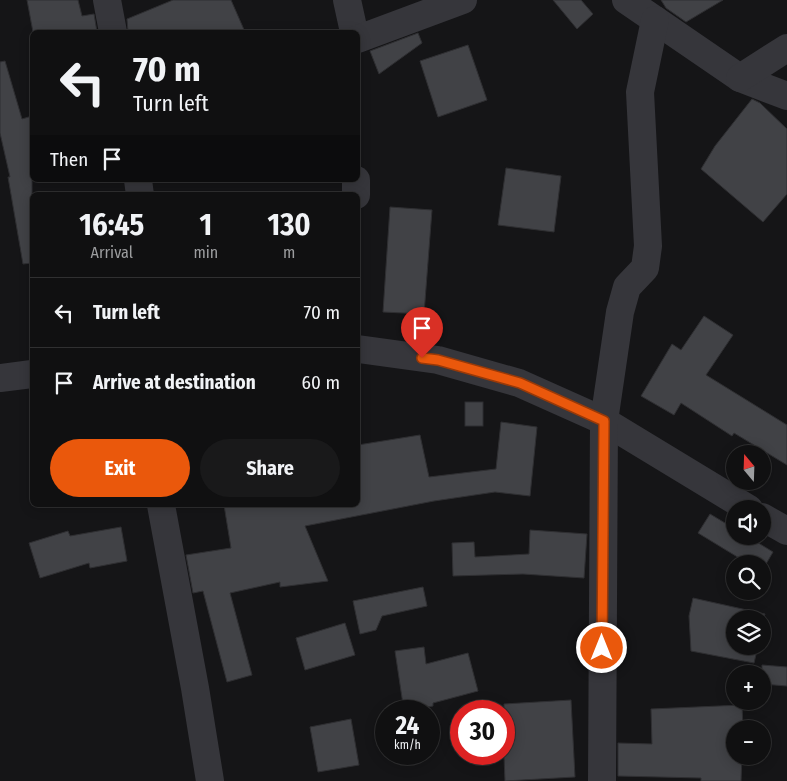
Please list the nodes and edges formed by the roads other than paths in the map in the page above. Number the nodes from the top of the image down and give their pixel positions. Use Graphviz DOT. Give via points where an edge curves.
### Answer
graph roads {
  1 [pos="107,0"];
  2 [pos="347,0"];
  3 [pos="463,0"];
  4 [pos="626,0"];
  5 [pos="655,20"];
  6 [pos="113,30"];
  7 [pos="354,30"];
  8 [pos="360,38"];
  9 [pos="787,48"];
  10 [pos="740,78"];
  11 [pos="787,96"];
  12 [pos="360,350"];
  13 [pos="30,374"];
  14 [pos="0,378"];
  15 [pos="604,421"];
  16 [pos="735,500"];
  17 [pos="161,507"];
  18 [pos="771,522"];
  19 [pos="787,532"];
  20 [pos="210,781"];
  21 [pos="602,781"];
  1 -- 6 [label="street"];
  2 -- 7 [label="street"];
  3 -- 8 [label="street"];
  4 -- 5 [label="street"];
  5 -- 10 [label="street"];
  5 -- 15 [label="street" via="640,92 648,246 645,268 627,288 620,312"];
  9 -- 10 [label="street"];
  10 -- 11 [label="street"];
  12 -- 15 [label="street" via="438,360 520,383"];
  13 -- 14 [label="street"];
  15 -- 16 [label="street"];
  15 -- 21 [label="street"];
  17 -- 20 [label="street"];
  18 -- 19 [label="street"];
}
